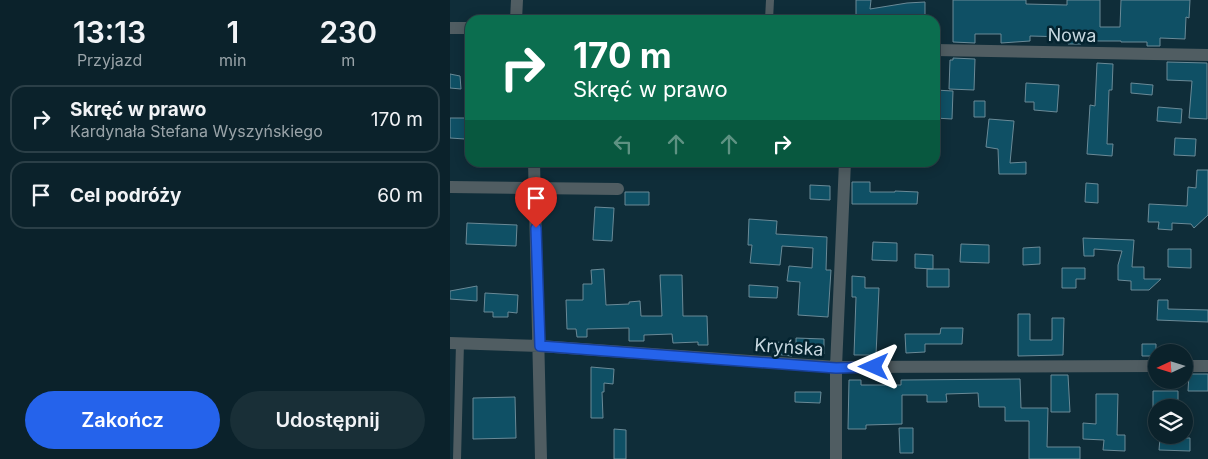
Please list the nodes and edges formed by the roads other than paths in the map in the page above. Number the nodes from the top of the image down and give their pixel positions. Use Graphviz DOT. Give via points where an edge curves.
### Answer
graph roads {
  1 [pos="517,0"];
  2 [pos="770,0"];
  3 [pos="516,15"];
  4 [pos="769,15"];
  5 [pos="450,28"];
  6 [pos="465,28"];
  7 [pos="940,50"];
  8 [pos="1208,55"];
  9 [pos="534,167"];
  10 [pos="845,167"];
  11 [pos="450,187"];
  12 [pos="534,188"];
  13 [pos="618,189"];
  14 [pos="455,343"];
  15 [pos="540,346"];
  16 [pos="1148,366"];
  17 [pos="1193,366"];
  18 [pos="1208,366"];
  19 [pos="836,368"];
  20 [pos="457,459"];
  21 [pos="541,459"];
  22 [pos="836,459"];
  1 -- 3 [label="street"];
  2 -- 4 [label="lane"];
  5 -- 6 [label="street"];
  7 -- 8 [label="street, Nowa"];
  9 -- 12 [label="street"];
  10 -- 19 [label="street"];
  11 -- 12 [label="street"];
  12 -- 13 [label="street"];
  12 -- 15 [label="street"];
  14 -- 15 [label="street, Kryńska"];
  14 -- 20 [label="lane"];
  15 -- 19 [label="street, Kryńska"];
  15 -- 21 [label="street"];
  16 -- 19 [label="street, Kryńska"];
  17 -- 18 [label="street"];
  19 -- 22 [label="street"];
}
